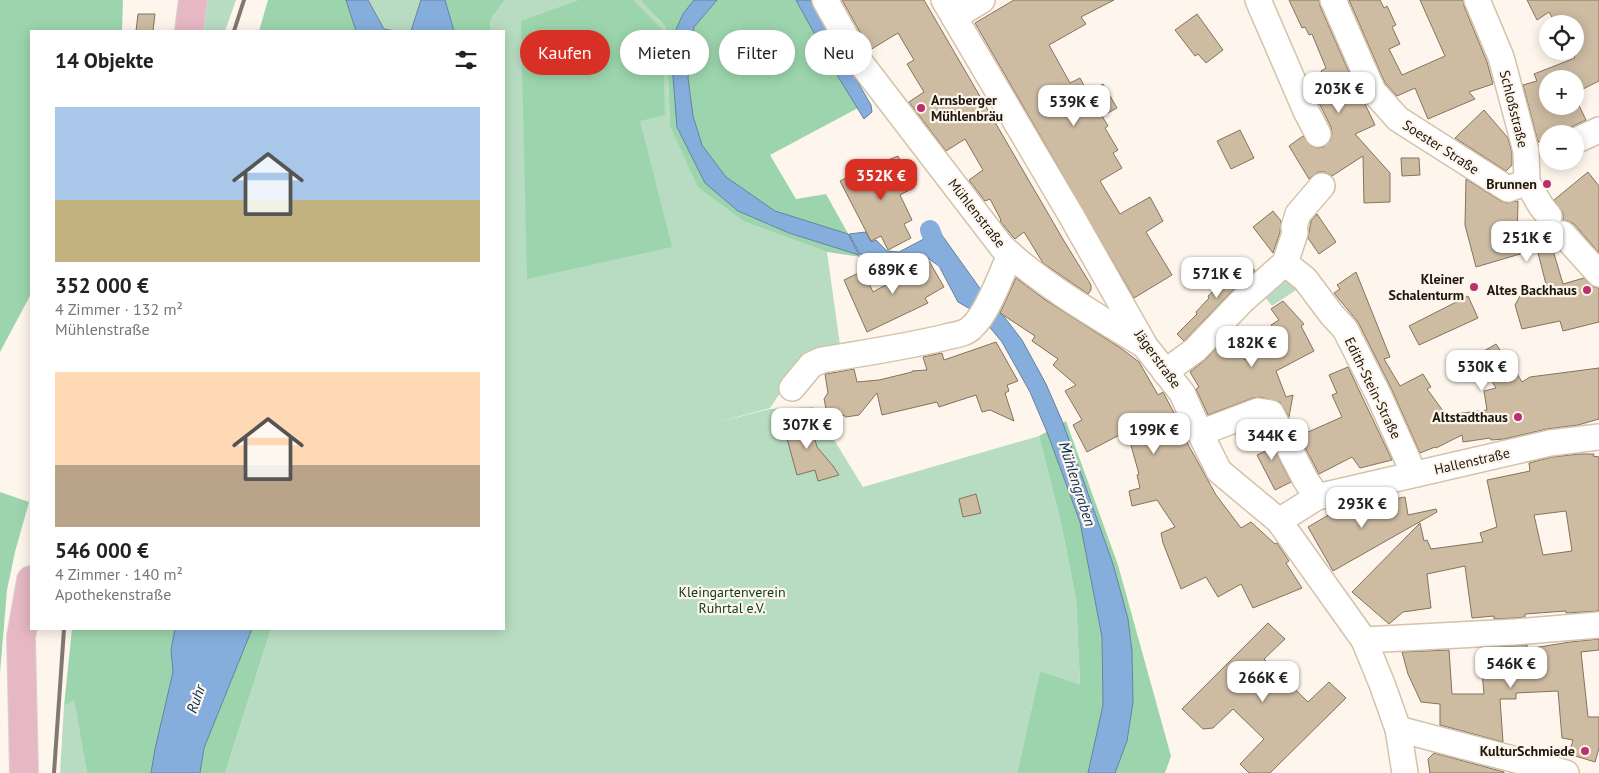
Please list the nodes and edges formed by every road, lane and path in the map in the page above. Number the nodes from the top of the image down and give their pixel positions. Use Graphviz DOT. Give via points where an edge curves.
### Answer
graph roads {
  1 [pos="193,0"];
  2 [pos="825,0"];
  3 [pos="982,0"];
  4 [pos="1258,0"];
  5 [pos="1333,0"];
  6 [pos="1477,0"];
  7 [pos="949,8"];
  8 [pos="189,30"];
  9 [pos="1599,130"];
  10 [pos="1318,134"];
  11 [pos="1584,137"];
  12 [pos="1537,149"];
  13 [pos="1527,182"];
  14 [pos="1322,186"];
  15 [pos="1010,254"];
  16 [pos="1285,263"];
  17 [pos="1599,274"];
  18 [pos="1145,346"];
  19 [pos="1165,372"];
  20 [pos="792,388"];
  21 [pos="1200,433"];
  22 [pos="1599,437"];
  23 [pos="1414,474"];
  24 [pos="1317,497"];
  25 [pos="1279,521"];
  26 [pos="30,585"];
  27 [pos="1599,625"];
  28 [pos="1364,640"];
  29 [pos="1398,729"];
  30 [pos="24,773"];
  31 [pos="1405,773"];
  32 [pos="1566,773"];
  1 -- 8 [label="main road"];
  2 -- 15 [label="street, Mühlenstraße" via="860,62"];
  3 -- 7 [label="street"];
  4 -- 10 [label="street"];
  5 -- 13 [label="street, Soester Straße" via="1374,91 1398,119 1508,189"];
  6 -- 12 [label="street, Schloßstraße"];
  7 -- 18 [label="street, Jägerstraße"];
  9 -- 11 [label="street"];
  12 -- 13 [label="street, Schloßstraße"];
  13 -- 17 [label="street, Schloßstraße" via="1541,206"];
  14 -- 16 [label="street" via="1298,214"];
  15 -- 18 [label="street, Mühlenstraße" via="1076,304"];
  15 -- 20 [label="street, Mühlenstraße" via="994,293 977,321 966,332 822,360 810,365"];
  16 -- 19 [label="street" via="1241,302 1195,350"];
  16 -- 23 [label="street, Edith-Stein-Straße" via="1304,279 1345,329"];
  18 -- 19 [label="street, Jägerstraße"];
  19 -- 21 [label="street, Jägerstraße" via="1182,393"];
  21 -- 24 [label="street" via="1258,411 1271,413"];
  21 -- 25 [label="street, Jägerstraße" via="1219,471"];
  22 -- 23 [label="street, Hallenstraße" via="1550,443"];
  23 -- 24 [label="street, Hallenstraße"];
  24 -- 25 [label="street, Hallenstraße"];
  25 -- 28 [label="street, Jägerstraße"];
  26 -- 30 [label="main road" via="21,637"];
  27 -- 28 [label="street"];
  28 -- 29 [label="street, Jägerstraße"];
  29 -- 31 [label="street, Jägerstraße"];
  29 -- 32 [label="street"];
}
